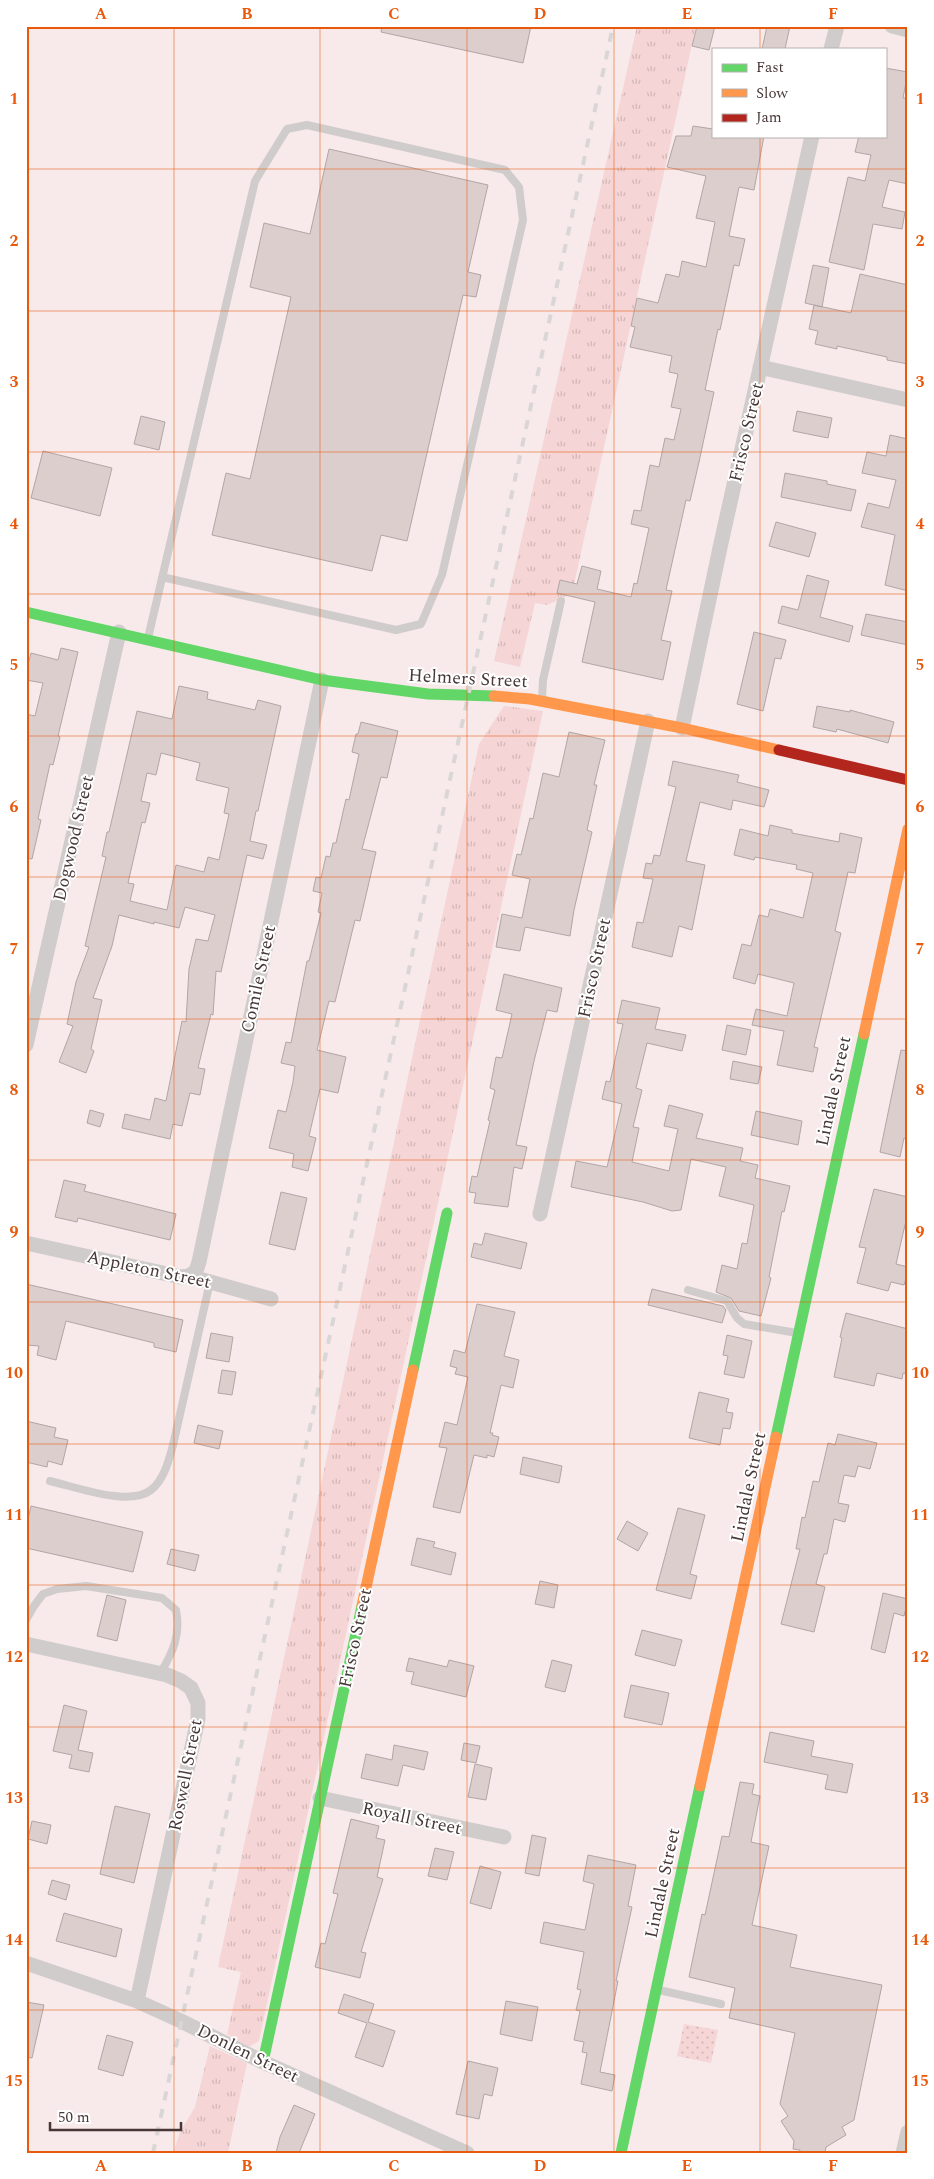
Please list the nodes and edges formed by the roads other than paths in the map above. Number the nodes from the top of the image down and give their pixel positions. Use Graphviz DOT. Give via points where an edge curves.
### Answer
graph roads {
  1 [pos="836,26"];
  2 [pos="892,26"];
  3 [pos="908,30"];
  4 [pos="832,48"];
  5 [pos="812,138"];
  6 [pos="760,367"];
  7 [pos="908,400"];
  8 [pos="162,577"];
  9 [pos="561,601"];
  10 [pos="26,612"];
  11 [pos="119,632"];
  12 [pos="147,640"];
  13 [pos="322,680"];
  14 [pos="542,701"];
  15 [pos="648,721"];
  16 [pos="682,728"];
  17 [pos="908,780"];
  18 [pos="908,829"];
  19 [pos="26,1044"];
  20 [pos="447,1213"];
  21 [pos="540,1214"];
  22 [pos="26,1243"];
  23 [pos="189,1276"];
  24 [pos="210,1282"];
  25 [pos="688,1290"];
  26 [pos="271,1299"];
  27 [pos="799,1333"];
  28 [pos="50,1481"];
  29 [pos="26,1620"];
  30 [pos="26,1644"];
  31 [pos="160,1674"];
  32 [pos="320,1798"];
  33 [pos="504,1838"];
  34 [pos="26,1963"];
  35 [pos="657,1990"];
  36 [pos="137,2001"];
  37 [pos="721,2004"];
  38 [pos="263,2062"];
  39 [pos="908,2132"];
  40 [pos="467,2153"];
  41 [pos="622,2153"];
  42 [pos="903,2153"];
  1 -- 4 [label="street"];
  2 -- 3 [label="street"];
  5 -- 6 [label="street, Frisco Street"];
  6 -- 7 [label="street"];
  6 -- 16 [label="street, Frisco Street"];
  8 -- 8 [label="lane" via="255,181 287,129 307,125 505,170 519,187 523,220 442,575 421,624 396,630"];
  8 -- 12 [label="lane"];
  9 -- 14 [label="lane" via="543,680"];
  10 -- 11 [label="street, Helmers Street"];
  11 -- 12 [label="street, Helmers Street"];
  11 -- 19 [label="street, Dogwood Street"];
  12 -- 13 [label="street, Helmers Street"];
  13 -- 14 [label="street, Helmers Street" via="428,694 503,696"];
  13 -- 23 [label="street, Comile Street" via="199,1262 196,1271"];
  14 -- 15 [label="street, Helmers Street"];
  15 -- 16 [label="street, Helmers Street"];
  15 -- 21 [label="street, Frisco Street"];
  16 -- 17 [label="street, Helmers Street"];
  18 -- 27 [label="street, Lindale Street"];
  20 -- 32 [label="street, Frisco Street"];
  22 -- 23 [label="street, Appleton Street" via="181,1277"];
  23 -- 24 [label="street, Appleton Street"];
  24 -- 26 [label="street, Appleton Street"];
  24 -- 28 [label="lane" via="173,1445 166,1469 152,1489 135,1497 114,1496"];
  25 -- 27 [label="lane" via="727,1301 736,1318 744,1324"];
  27 -- 35 [label="street, Lindale Street"];
  29 -- 31 [label="lane" via="43,1594 57,1589 86,1586 162,1598 176,1610 179,1625 170,1657"];
  30 -- 31 [label="street, Roswell Street"];
  31 -- 36 [label="street, Roswell Street" via="191,1688 198,1703 198,1719"];
  32 -- 33 [label="street, Royall Street"];
  32 -- 38 [label="street, Frisco Street"];
  34 -- 36 [label="street, Donlen Street"];
  35 -- 37 [label="lane"];
  35 -- 41 [label="street, Lindale Street"];
  36 -- 38 [label="street, Donlen Street"];
  38 -- 40 [label="street, Donlen Street"];
  39 -- 42 [label="street"];
}
